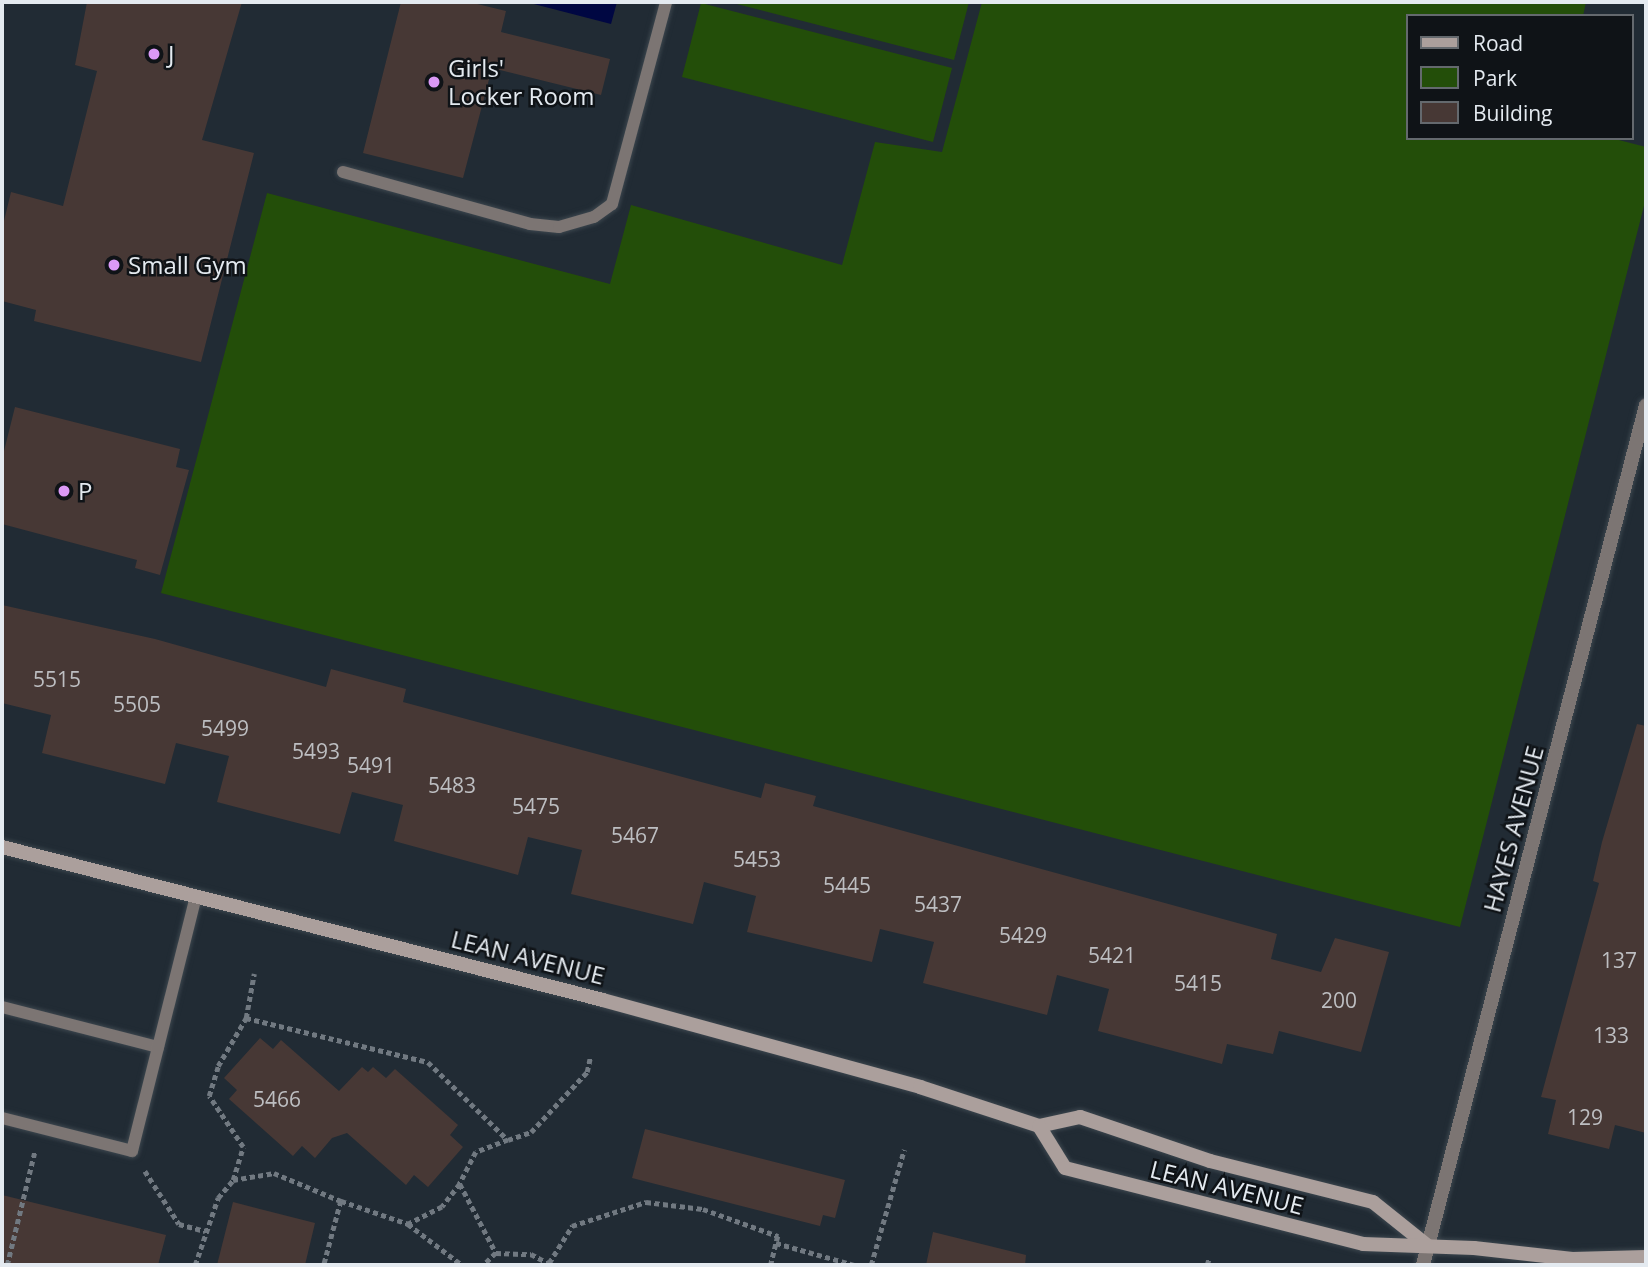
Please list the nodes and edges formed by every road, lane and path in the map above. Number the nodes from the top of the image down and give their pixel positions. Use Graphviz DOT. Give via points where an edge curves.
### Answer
graph roads {
  1 [pos="666,2"];
  2 [pos="343,172"];
  3 [pos="1646,404"];
  4 [pos="1644,424"];
  5 [pos="2,847"];
  6 [pos="196,897"];
  7 [pos="254,974"];
  8 [pos="2,1007"];
  9 [pos="246,1018"];
  10 [pos="158,1046"];
  11 [pos="590,1058"];
  12 [pos="2,1118"];
  13 [pos="1039,1126"];
  14 [pos="41,1128"];
  15 [pos="508,1140"];
  16 [pos="904,1150"];
  17 [pos="132,1151"];
  18 [pos="233,1180"];
  19 [pos="460,1184"];
  20 [pos="341,1201"];
  21 [pos="408,1224"];
  22 [pos="205,1231"];
  23 [pos="776,1243"];
  24 [pos="1428,1245"];
  25 [pos="496,1253"];
  26 [pos="1209,1258"];
  27 [pos="1646,1258"];
  28 [pos="550,1264"];
  29 [pos="7,1265"];
  30 [pos="195,1265"];
  31 [pos="324,1265"];
  32 [pos="462,1265"];
  33 [pos="484,1265"];
  34 [pos="771,1265"];
  35 [pos="855,1265"];
  36 [pos="871,1265"];
  37 [pos="1207,1265"];
  38 [pos="1423,1265"];
  1 -- 2 [label="lane" via="612,204 594,217 559,227 530,223"];
  3 -- 4 [label="street, HAYES AVENUE"];
  4 -- 24 [label="street, HAYES AVENUE"];
  5 -- 6 [label="street, LEAN AVENUE"];
  6 -- 10 [label="lane"];
  6 -- 13 [label="street, LEAN AVENUE" via="616,1003 920,1087"];
  7 -- 9 [label="path"];
  8 -- 10 [label="lane"];
  9 -- 15 [label="path" via="428,1062"];
  9 -- 18 [label="path" via="218,1066 209,1096 243,1147"];
  10 -- 17 [label="lane"];
  11 -- 15 [label="path" via="587,1072 531,1132"];
  12 -- 14 [label="lane"];
  13 -- 24 [label="street, LEAN AVENUE" via="1080,1117 1210,1161 1373,1202"];
  13 -- 24 [label="street, LEAN AVENUE" via="1065,1168 1363,1244"];
  14 -- 17 [label="lane"];
  14 -- 29 [label="path"];
  15 -- 19 [label="path" via="476,1152"];
  16 -- 36 [label="path"];
  17 -- 22 [label="path" via="179,1224"];
  18 -- 20 [label="path" via="274,1173"];
  18 -- 22 [label="path" via="218,1198"];
  19 -- 21 [label="path" via="442,1207"];
  19 -- 25 [label="path"];
  20 -- 21 [label="path"];
  20 -- 31 [label="path"];
  21 -- 32 [label="path"];
  22 -- 30 [label="path"];
  23 -- 28 [label="path" via="778,1236 703,1209 646,1202 572,1226"];
  23 -- 34 [label="path"];
  23 -- 35 [label="path"];
  24 -- 27 [label="street, LEAN AVENUE" via="1572,1259"];
  24 -- 38 [label="street, HAYES AVENUE"];
  25 -- 28 [label="path" via="531,1254"];
  25 -- 33 [label="path"];
  26 -- 37 [label="path"];
}
